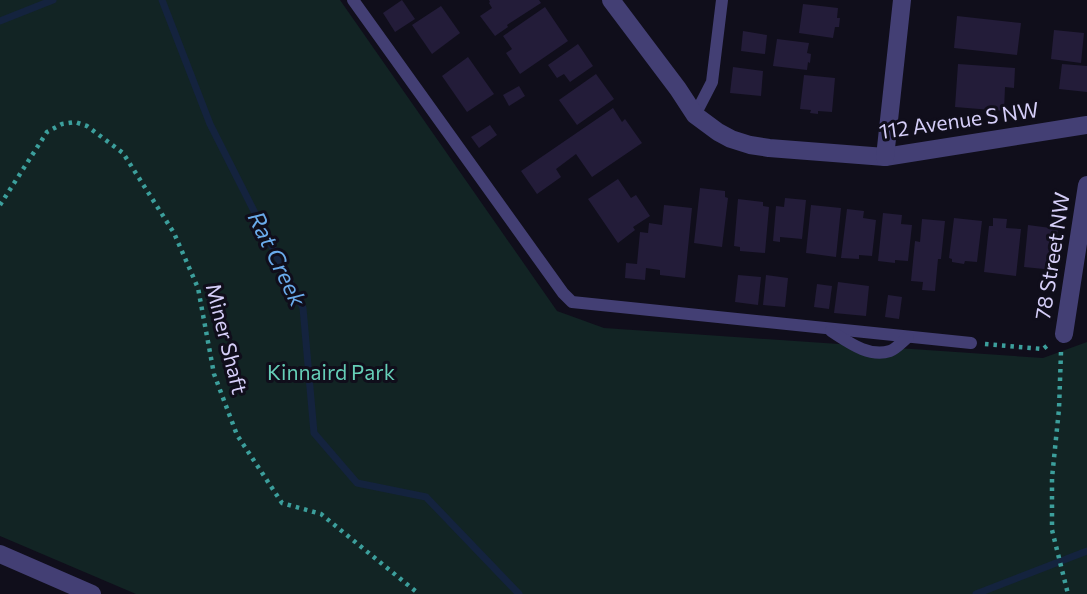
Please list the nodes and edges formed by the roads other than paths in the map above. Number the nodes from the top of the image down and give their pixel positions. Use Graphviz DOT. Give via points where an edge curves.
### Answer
graph roads {
  1 [pos="352,0"];
  2 [pos="611,0"];
  3 [pos="722,0"];
  4 [pos="902,0"];
  5 [pos="695,115"];
  6 [pos="1087,125"];
  7 [pos="885,157"];
  8 [pos="1087,185"];
  9 [pos="828,329"];
  10 [pos="1064,334"];
  11 [pos="908,337"];
  12 [pos="971,343"];
  13 [pos="0,554"];
  14 [pos="92,594"];
  1 -- 9 [label="lane" via="572,302"];
  2 -- 5 [label="street, 112 Avenue S NW"];
  3 -- 5 [label="lane" via="712,82"];
  4 -- 7 [label="street"];
  5 -- 7 [label="street, 112 Avenue S NW" via="718,132 750,145"];
  6 -- 7 [label="street, 112 Avenue S NW"];
  8 -- 10 [label="street, 78 Street NW"];
  9 -- 11 [label="lane"];
  9 -- 11 [label="lane" via="857,348 873,352 890,351"];
  11 -- 12 [label="lane"];
  13 -- 14 [label="street"];
}
